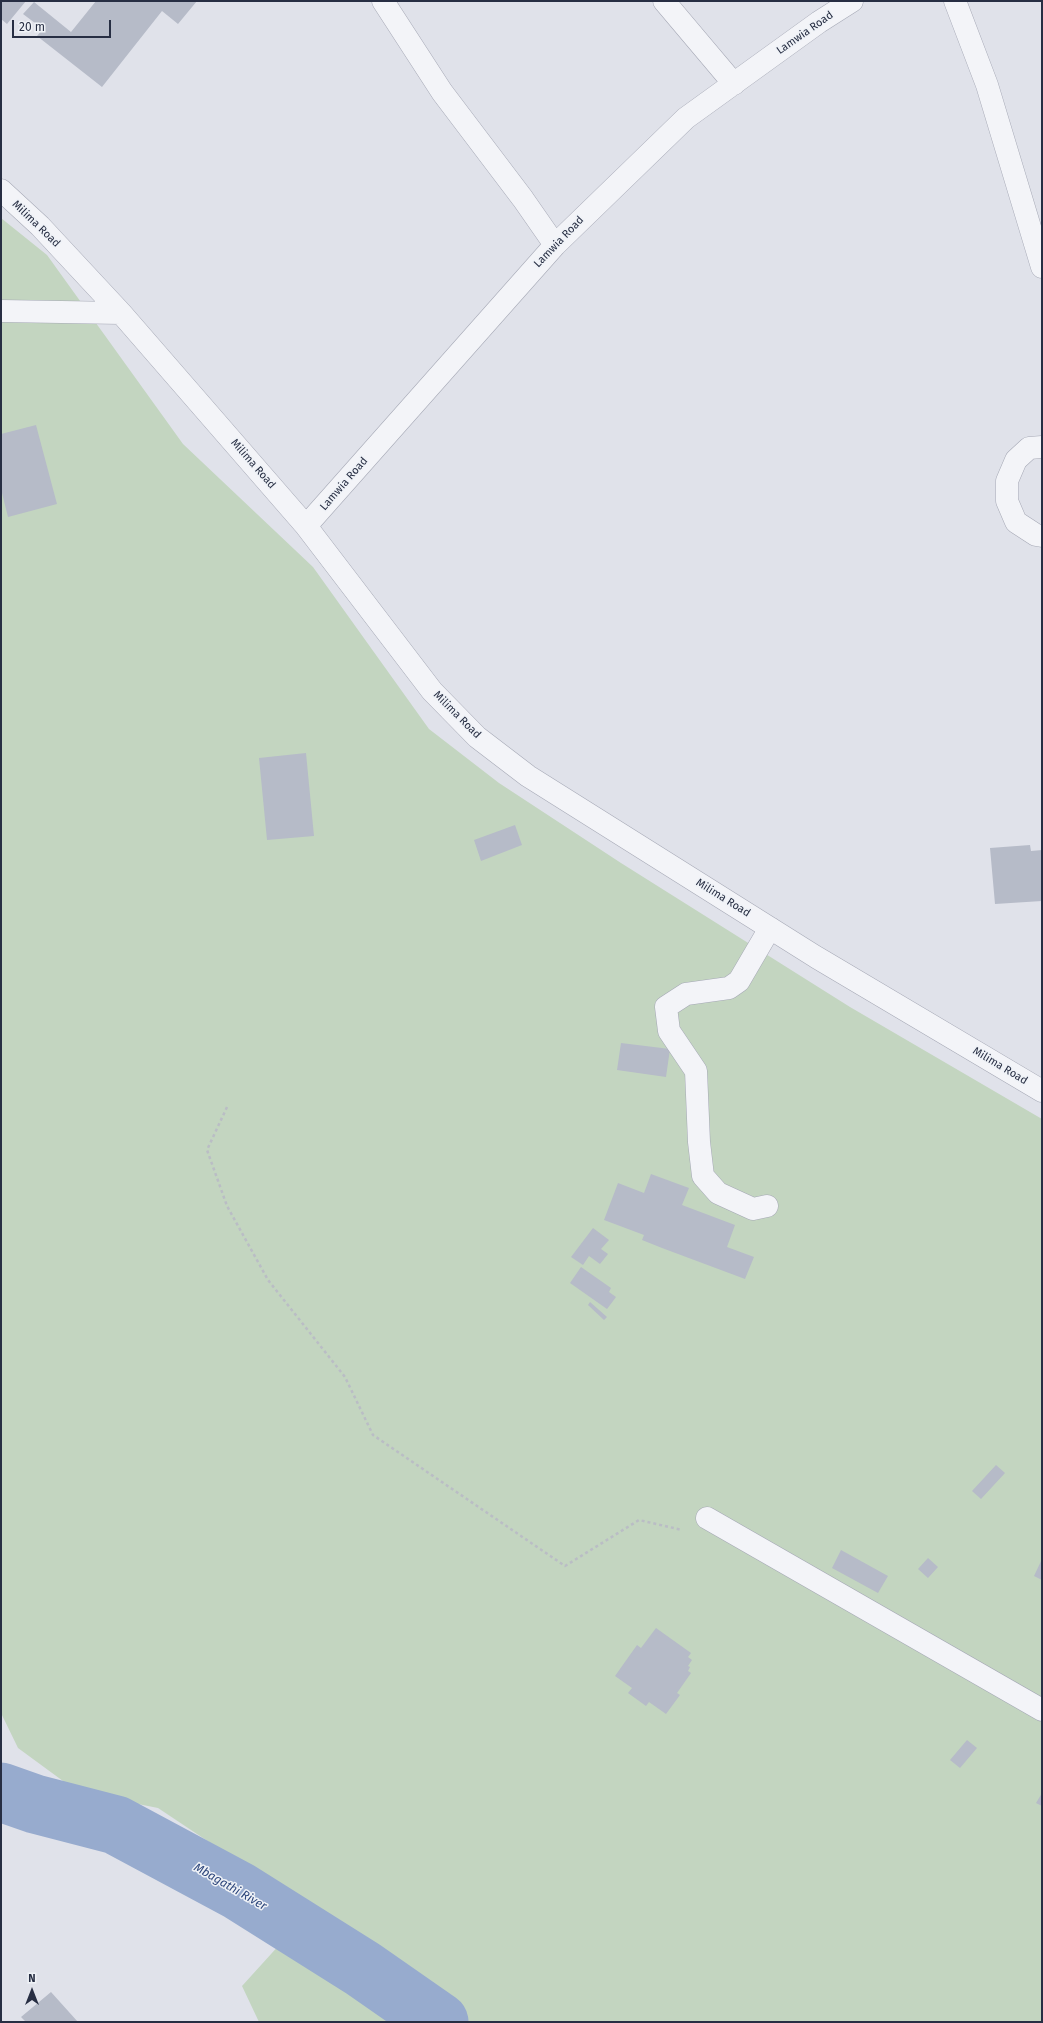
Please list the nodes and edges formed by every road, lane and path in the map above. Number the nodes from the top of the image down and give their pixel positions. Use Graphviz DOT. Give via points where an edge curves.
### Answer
graph roads {
  1 [pos="383,1"];
  2 [pos="664,1"];
  3 [pos="852,1"];
  4 [pos="955,1"];
  5 [pos="734,84"];
  6 [pos="1,190"];
  7 [pos="555,245"];
  8 [pos="1042,267"];
  9 [pos="1,311"];
  10 [pos="121,313"];
  11 [pos="1042,447"];
  12 [pos="306,526"];
  13 [pos="1042,536"];
  14 [pos="770,928"];
  15 [pos="1042,1091"];
  16 [pos="227,1106"];
  17 [pos="766,1206"];
  18 [pos="707,1518"];
  19 [pos="1042,1710"];
  1 -- 7 [label="street" via="442,92"];
  2 -- 5 [label="street"];
  3 -- 5 [label="street, Lamwia Road"];
  4 -- 8 [label="street" via="987,86"];
  5 -- 7 [label="street, Lamwia Road" via="686,118"];
  6 -- 10 [label="street, Milima Road" via="40,226"];
  7 -- 12 [label="street, Lamwia Road"];
  9 -- 10 [label="street"];
  10 -- 12 [label="street, Milima Road"];
  11 -- 13 [label="street" via="1029,448 1016,460 1007,481 1007,501 1016,522"];
  12 -- 14 [label="street, Milima Road" via="432,691 477,737 528,776"];
  14 -- 15 [label="street, Milima Road"];
  14 -- 17 [label="street" via="739,981 729,988 686,994 666,1007 669,1031 696,1070 698,1142 704,1176 718,1193 753,1209"];
  16 -- 18 [label="path" via="207,1150 227,1206 268,1280 345,1377 373,1435 565,1566 639,1520 694,1533"];
  18 -- 19 [label="street"];
}
